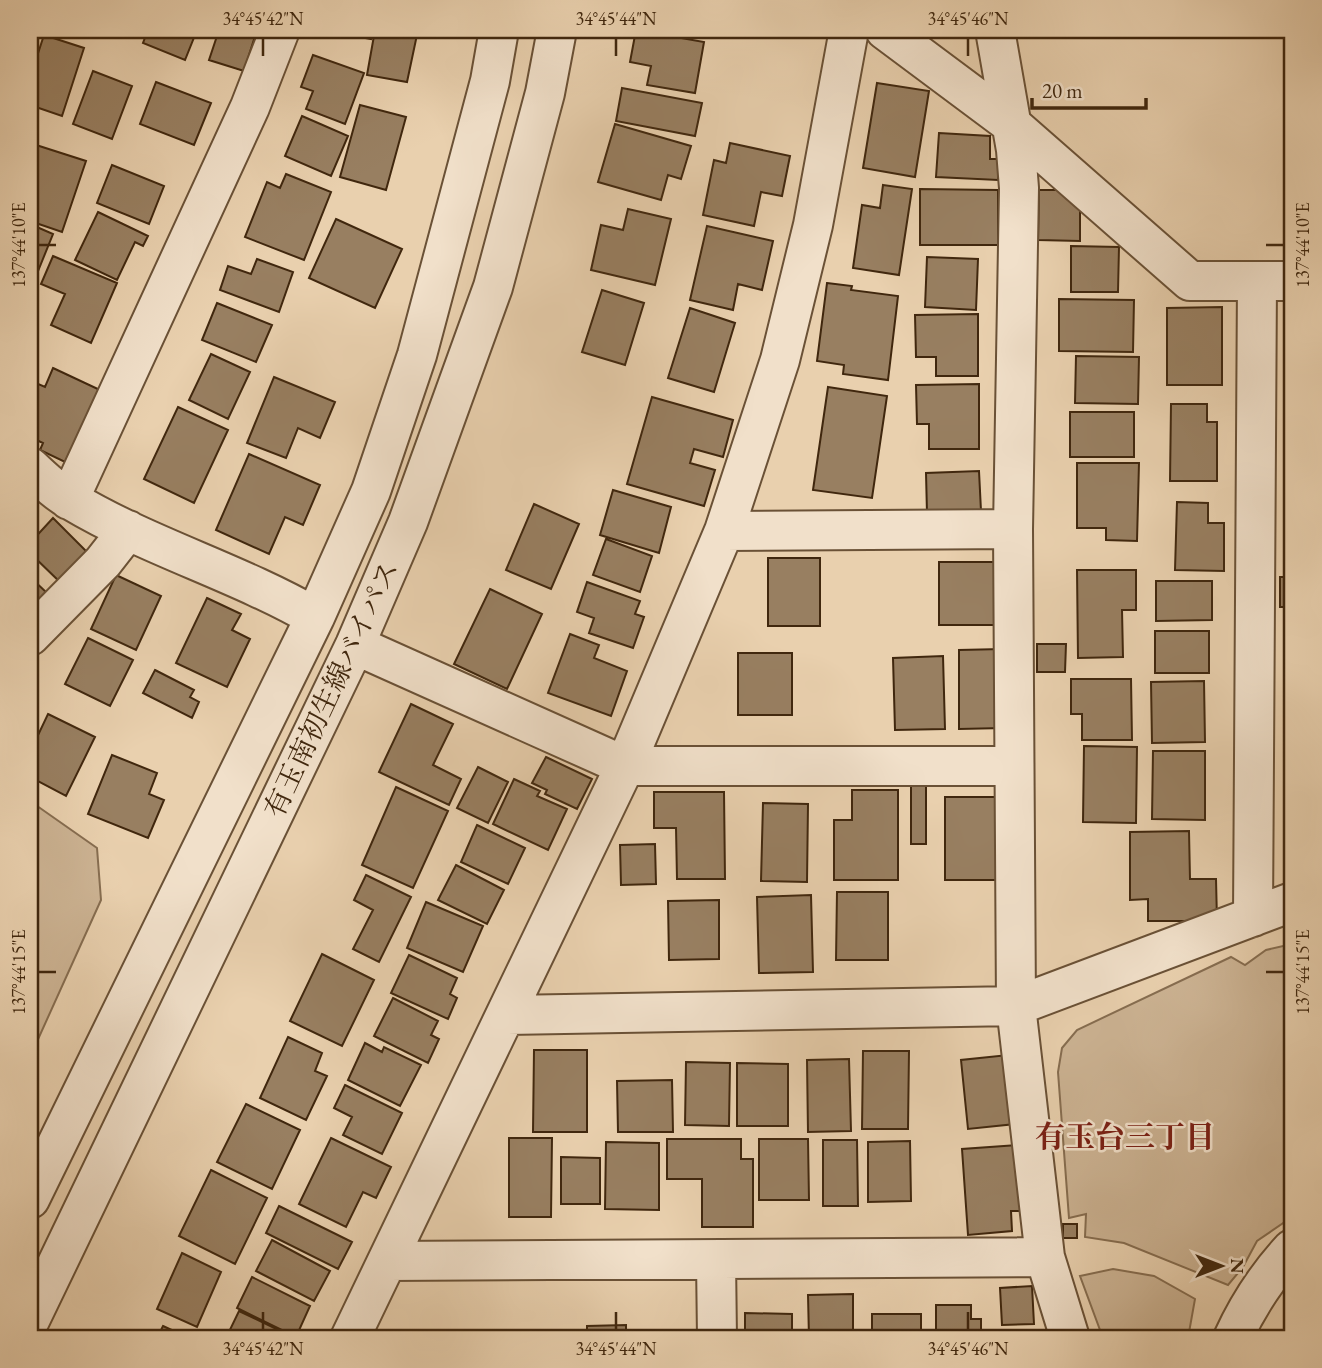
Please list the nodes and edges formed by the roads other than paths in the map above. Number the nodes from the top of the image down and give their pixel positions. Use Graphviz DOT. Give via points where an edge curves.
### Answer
graph roads {
  1 [pos="280,30"];
  2 [pos="499,30"];
  3 [pos="556,30"];
  4 [pos="849,30"];
  5 [pos="885,30"];
  6 [pos="995,30"];
  7 [pos="1011,124"];
  8 [pos="1274,281"];
  9 [pos="30,467"];
  10 [pos="69,500"];
  11 [pos="1013,529"];
  12 [pos="128,530"];
  13 [pos="724,531"];
  14 [pos="315,617"];
  15 [pos="30,636"];
  16 [pos="355,645"];
  17 [pos="625,766"];
  18 [pos="1014,766"];
  19 [pos="1292,902"];
  20 [pos="1253,917"];
  21 [pos="1016,1006"];
  22 [pos="506,1015"];
  23 [pos="30,1199"];
  24 [pos="1292,1249"];
  25 [pos="1045,1257"];
  26 [pos="716,1260"];
  27 [pos="388,1261"];
  28 [pos="30,1320"];
  29 [pos="350,1338"];
  30 [pos="717,1338"];
  31 [pos="1070,1338"];
  32 [pos="1233,1338"];
  1 -- 10 [label="street" via="250,107"];
  2 -- 14 [label="street, 有玉南初生線バイパス" via="490,81 417,355 370,491"];
  3 -- 16 [label="street, 有玉南初生線バイパス" via="545,93 493,287 413,509"];
  4 -- 13 [label="street" via="813,225 780,360"];
  5 -- 7 [label="street"];
  6 -- 7 [label="street"];
  7 -- 8 [label="street" via="1190,281"];
  7 -- 11 [label="street" via="1019,188"];
  8 -- 20 [label="street"];
  9 -- 10 [label="street"];
  10 -- 12 [label="street"];
  11 -- 13 [label="street"];
  11 -- 18 [label="street"];
  12 -- 14 [label="street" via="277,595"];
  12 -- 15 [label="street"];
  13 -- 17 [label="street"];
  14 -- 23 [label="street, 有玉南初生線バイパス"];
  16 -- 17 [label="street"];
  16 -- 28 [label="street, 有玉南初生線バイパス"];
  17 -- 18 [label="street"];
  17 -- 22 [label="street"];
  18 -- 21 [label="street"];
  19 -- 20 [label="street"];
  20 -- 21 [label="street"];
  21 -- 22 [label="street"];
  21 -- 25 [label="street"];
  22 -- 27 [label="street"];
  24 -- 32 [label="street" via="1247,1309"];
  25 -- 26 [label="street"];
  25 -- 31 [label="street"];
  26 -- 27 [label="street"];
  26 -- 30 [label="street"];
  27 -- 29 [label="street"];
}
